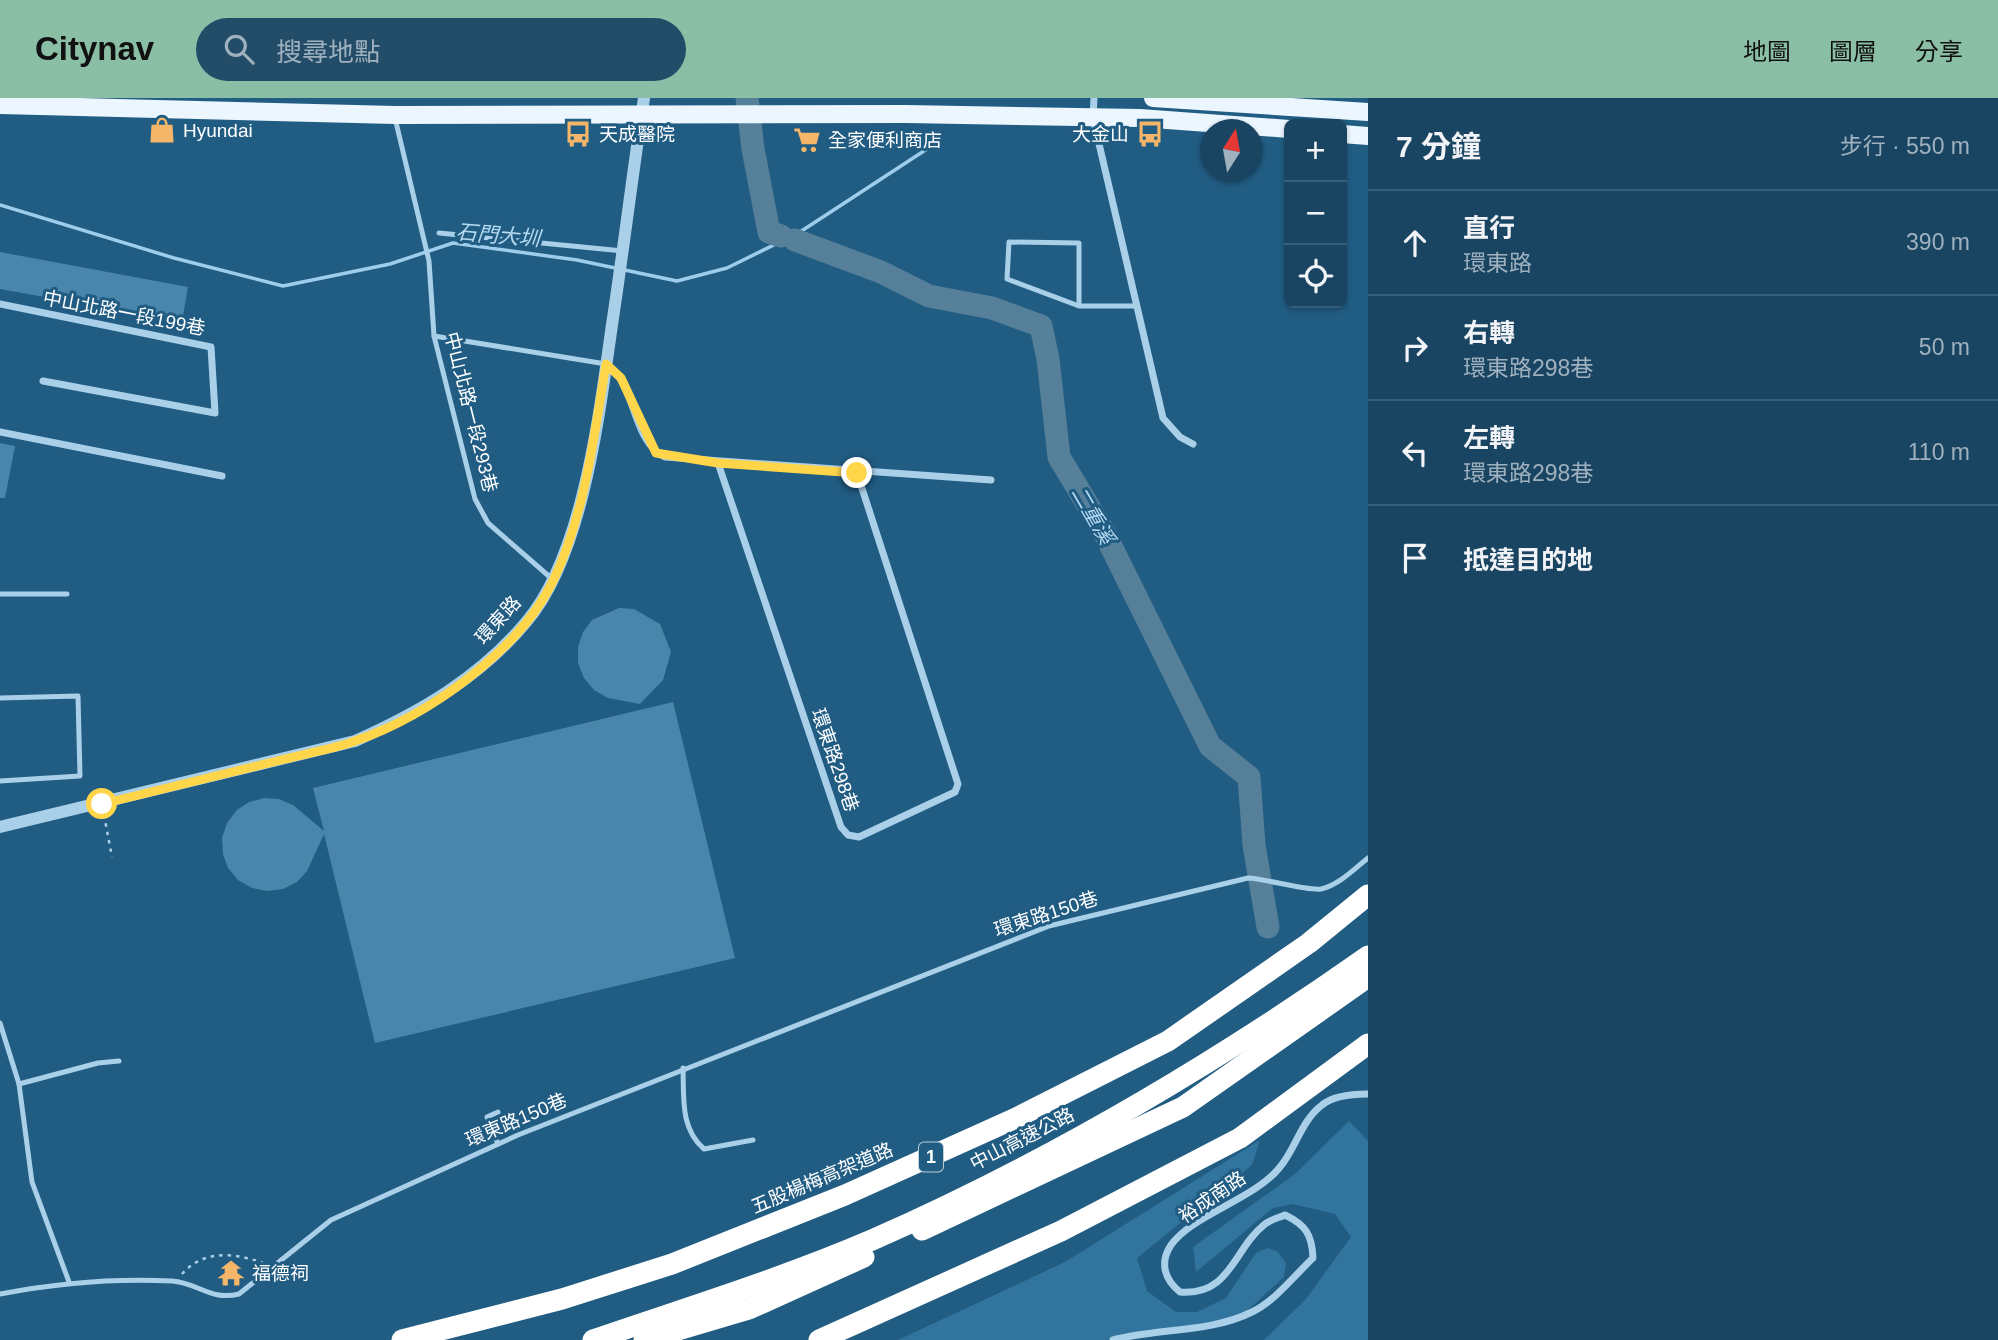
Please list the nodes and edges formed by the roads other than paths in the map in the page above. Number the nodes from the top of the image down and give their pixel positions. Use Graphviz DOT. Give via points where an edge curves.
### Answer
graph roads {
  1 [pos="644,98"];
  2 [pos="1094,98"];
  3 [pos="1153,98"];
  4 [pos="1178,98"];
  5 [pos="1246,103"];
  6 [pos="172,104"];
  7 [pos="0,105"];
  8 [pos="1368,111"];
  9 [pos="395,116"];
  10 [pos="642,116"];
  11 [pos="1093,118"];
  12 [pos="1244,119"];
  13 [pos="1200,124"];
  14 [pos="1263,127"];
  15 [pos="1284,129"];
  16 [pos="1347,134"];
  17 [pos="1368,136"];
  18 [pos="439,233"];
  19 [pos="622,256"];
  20 [pos="0,304"];
  21 [pos="1079,306"];
  22 [pos="1137,306"];
  23 [pos="434,336"];
  24 [pos="606,364"];
  25 [pos="43,381"];
  26 [pos="0,432"];
  27 [pos="1193,444"];
  28 [pos="718,463"];
  29 [pos="857,473"];
  30 [pos="222,476"];
  31 [pos="991,480"];
  32 [pos="553,580"];
  33 [pos="0,594"];
  34 [pos="67,594"];
  35 [pos="0,698"];
  36 [pos="0,781"];
  37 [pos="0,827"];
  38 [pos="1368,858"];
  39 [pos="1368,895"];
  40 [pos="1368,956"];
  41 [pos="1368,977"];
  42 [pos="0,1023"];
  43 [pos="1368,1044"];
  44 [pos="119,1061"];
  45 [pos="683,1068"];
  46 [pos="19,1084"];
  47 [pos="1368,1094"];
  48 [pos="498,1112"];
  49 [pos="753,1140"];
  50 [pos="498,1144"];
  51 [pos="69,1282"];
  52 [pos="0,1294"];
  53 [pos="402,1340"];
  54 [pos="593,1340"];
  55 [pos="644,1340"];
  56 [pos="819,1340"];
  57 [pos="1113,1340"];
  1 -- 10 [label="street, 環東路"];
  2 -- 11 [label="street"];
  3 -- 4 [label="main road"];
  4 -- 5 [label="main road"];
  5 -- 8 [label="main road"];
  5 -- 12 [label="main road"];
  6 -- 7 [label="main road"];
  6 -- 9 [label="main road"];
  9 -- 10 [label="main road"];
  9 -- 23 [label="lane, 中山北路一段293巷" via="429,261"];
  10 -- 11 [label="main road"];
  10 -- 19 [label="street, 環東路"];
  11 -- 13 [label="main road"];
  11 -- 22 [label="street"];
  14 -- 15 [label="main road"];
  16 -- 17 [label="main road"];
  18 -- 19 [label="lane"];
  19 -- 24 [label="street, 環東路"];
  20 -- 25 [label="street, 中山北路一段199巷" via="211,346 215,413"];
  21 -- 21 [label="lane" via="1079,243 1009,242 1007,279"];
  21 -- 22 [label="lane"];
  22 -- 27 [label="street" via="1163,418"];
  23 -- 24 [label="lane"];
  23 -- 32 [label="lane, 中山北路一段293巷" via="475,499 488,523"];
  24 -- 28 [label="street" via="621,378 656,453"];
  24 -- 32 [label="street, 環東路" via="589,463"];
  26 -- 30 [label="street"];
  28 -- 29 [label="street"];
  28 -- 29 [label="street, 環東路298巷" via="841,827 848,835 859,837 954,792 958,784"];
  29 -- 31 [label="street"];
  32 -- 37 [label="street, 環東路" via="528,620 476,673 407,718 355,741"];
  33 -- 34 [label="lane"];
  35 -- 36 [label="lane" via="78,696 80,776"];
  38 -- 45 [label="lane, 環東路150巷" via="1345,878 1320,889 1248,878 1049,926"];
  39 -- 53 [label="highway, 五股楊梅高架道路 / 1" via="1309,943 1168,1041 1016,1118 845,1195 672,1264 562,1299"];
  40 -- 54 [label="highway, 中山高速公路" via="1272,1024 1163,1091 872,1240"];
  41 -- 55 [label="highway, 中山高速公路" via="1183,1107 749,1309"];
  42 -- 46 [label="lane"];
  43 -- 56 [label="highway" via="1240,1138 1061,1231"];
  44 -- 46 [label="lane"];
  45 -- 49 [label="lane" via="686,1125 693,1139 704,1149"];
  45 -- 50 [label="lane, 環東路150巷"];
  46 -- 51 [label="lane" via="32,1182"];
  47 -- 57 [label="street, 裕成南路" via="1323,1103 1302,1128 1280,1168 1192,1227 1171,1244 1164,1259 1171,1285 1180,1292 1200,1292 1216,1284 1265,1223 1284,1215 1300,1222 1312,1238 1312,1258 1295,1276 1253,1312 1223,1323"];
  48 -- 50 [label="lane" via="487,1117"];
  50 -- 51 [label="lane, 環東路150巷" via="331,1220 239,1294 224,1298 175,1281"];
  51 -- 52 [label="lane, 環東路150巷"];
}
